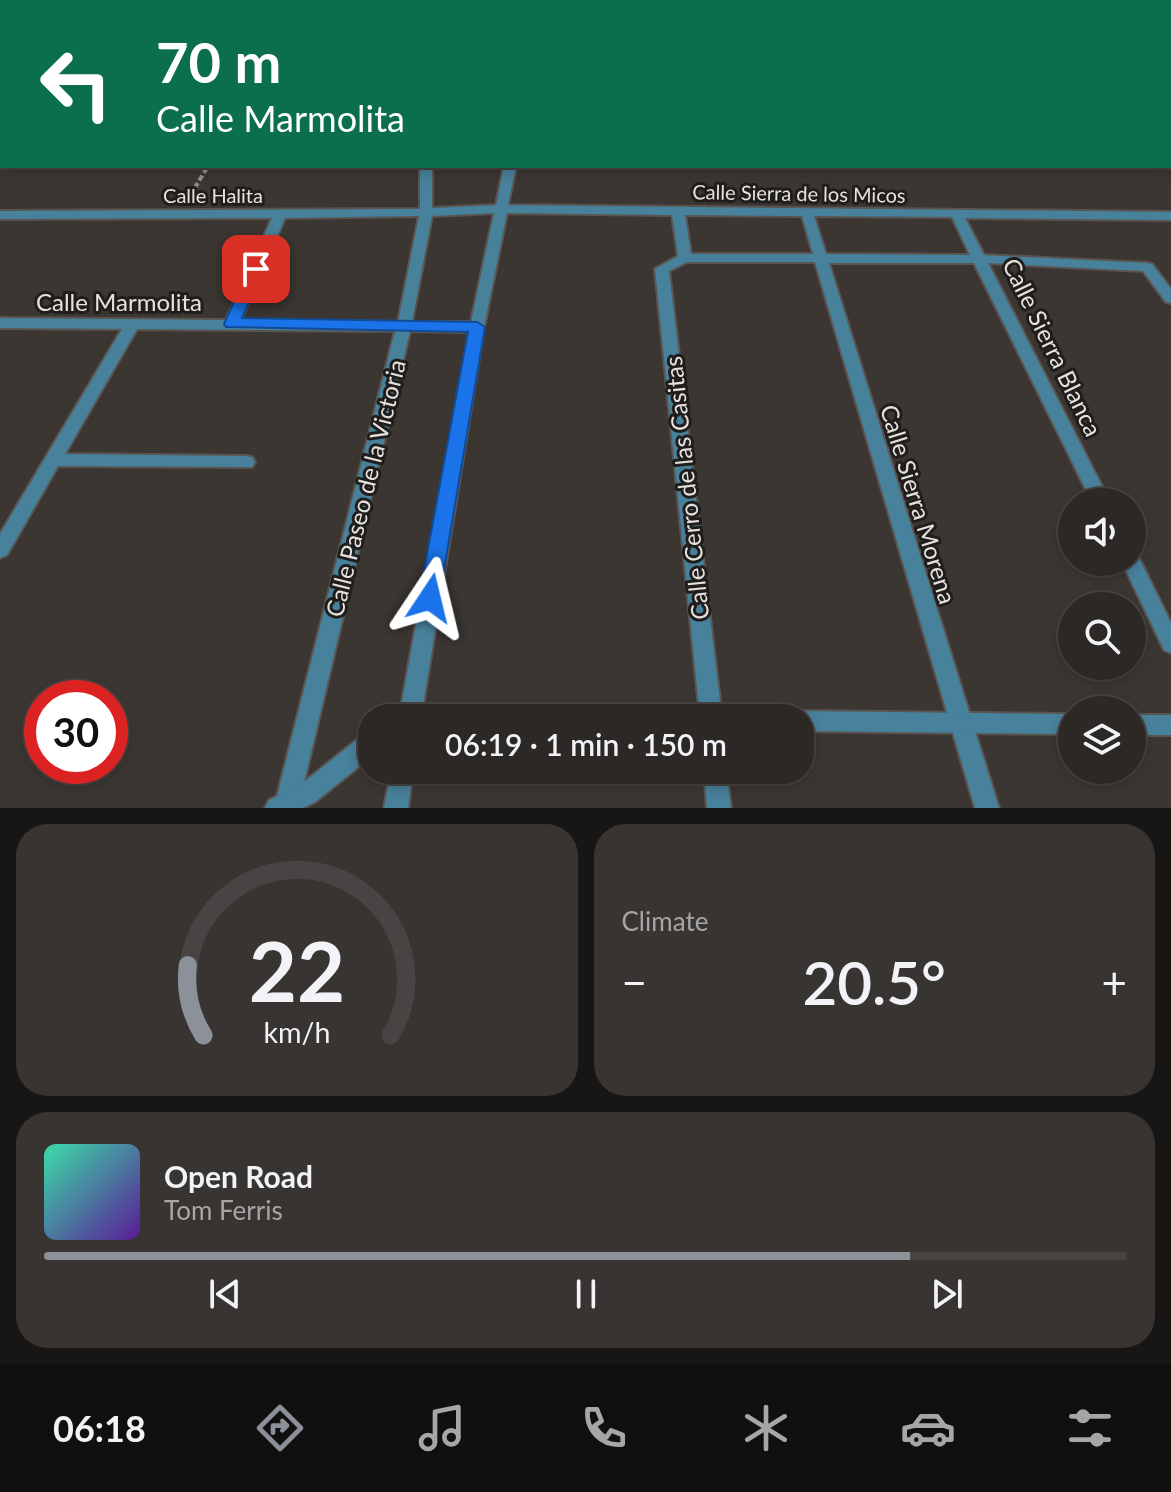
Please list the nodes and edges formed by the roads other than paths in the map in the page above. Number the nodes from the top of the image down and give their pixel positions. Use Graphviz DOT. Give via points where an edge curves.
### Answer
graph roads {
  1 [pos="426,168"];
  2 [pos="510,168"];
  3 [pos="501,209"];
  4 [pos="426,212"];
  5 [pos="678,212"];
  6 [pos="807,213"];
  7 [pos="0,215"];
  8 [pos="280,215"];
  9 [pos="957,215"];
  10 [pos="1171,216"];
  11 [pos="821,258"];
  12 [pos="980,259"];
  13 [pos="678,260"];
  14 [pos="1171,299"];
  15 [pos="0,323"];
  16 [pos="132,324"];
  17 [pos="232,324"];
  18 [pos="404,326"];
  19 [pos="477,327"];
  20 [pos="53,460"];
  21 [pos="246,462"];
  22 [pos="1094,488"];
  23 [pos="0,550"];
  24 [pos="1138,576"];
  25 [pos="1171,644"];
  26 [pos="412,704"];
  27 [pos="709,704"];
  28 [pos="814,721"];
  29 [pos="962,722"];
  30 [pos="1058,724"];
  31 [pos="1146,725"];
  32 [pos="1171,725"];
  33 [pos="358,753"];
  34 [pos="400,784"];
  35 [pos="716,784"];
  36 [pos="283,807"];
  37 [pos="396,808"];
  38 [pos="719,808"];
  39 [pos="987,808"];
  1 -- 4 [label="street, Calle Paseo de la Victoria"];
  2 -- 3 [label="street"];
  3 -- 4 [label="street, Calle Sierra de los Micos"];
  3 -- 5 [label="street, Calle Sierra de los Micos"];
  3 -- 19 [label="street"];
  4 -- 8 [label="street, Calle Halita"];
  4 -- 18 [label="street, Calle Paseo de la Victoria"];
  5 -- 6 [label="street, Calle Sierra de los Micos"];
  5 -- 13 [label="street, Calle Cerro de las Casitas"];
  6 -- 9 [label="street, Calle Sierra de los Micos"];
  6 -- 11 [label="street, Calle Sierra Morena"];
  7 -- 8 [label="street, Calle Halita"];
  8 -- 17 [label="street"];
  9 -- 10 [label="street, Calle Sierra de los Micos"];
  9 -- 12 [label="street, Calle Sierra Blanca"];
  11 -- 12 [label="street"];
  11 -- 13 [label="street"];
  11 -- 29 [label="street, Calle Sierra Morena"];
  12 -- 14 [label="street" via="1147,267"];
  12 -- 22 [label="street, Calle Sierra Blanca"];
  13 -- 27 [label="street, Calle Cerro de las Casitas" via="662,269"];
  15 -- 16 [label="street, Calle Marmolita"];
  16 -- 17 [label="street, Calle Marmolita"];
  16 -- 20 [label="street"];
  17 -- 18 [label="street, Calle Marmolita"];
  18 -- 19 [label="street, Calle Marmolita"];
  18 -- 36 [label="street, Calle Paseo de la Victoria"];
  19 -- 26 [label="street"];
  20 -- 21 [label="street"];
  20 -- 23 [label="street"];
  24 -- 25 [label="street"];
  28 -- 29 [label="street"];
  29 -- 30 [label="street"];
  29 -- 39 [label="street, Calle Sierra Morena"];
  31 -- 32 [label="street"];
  33 -- 36 [label="street"];
  34 -- 37 [label="street"];
  35 -- 38 [label="street"];
}
